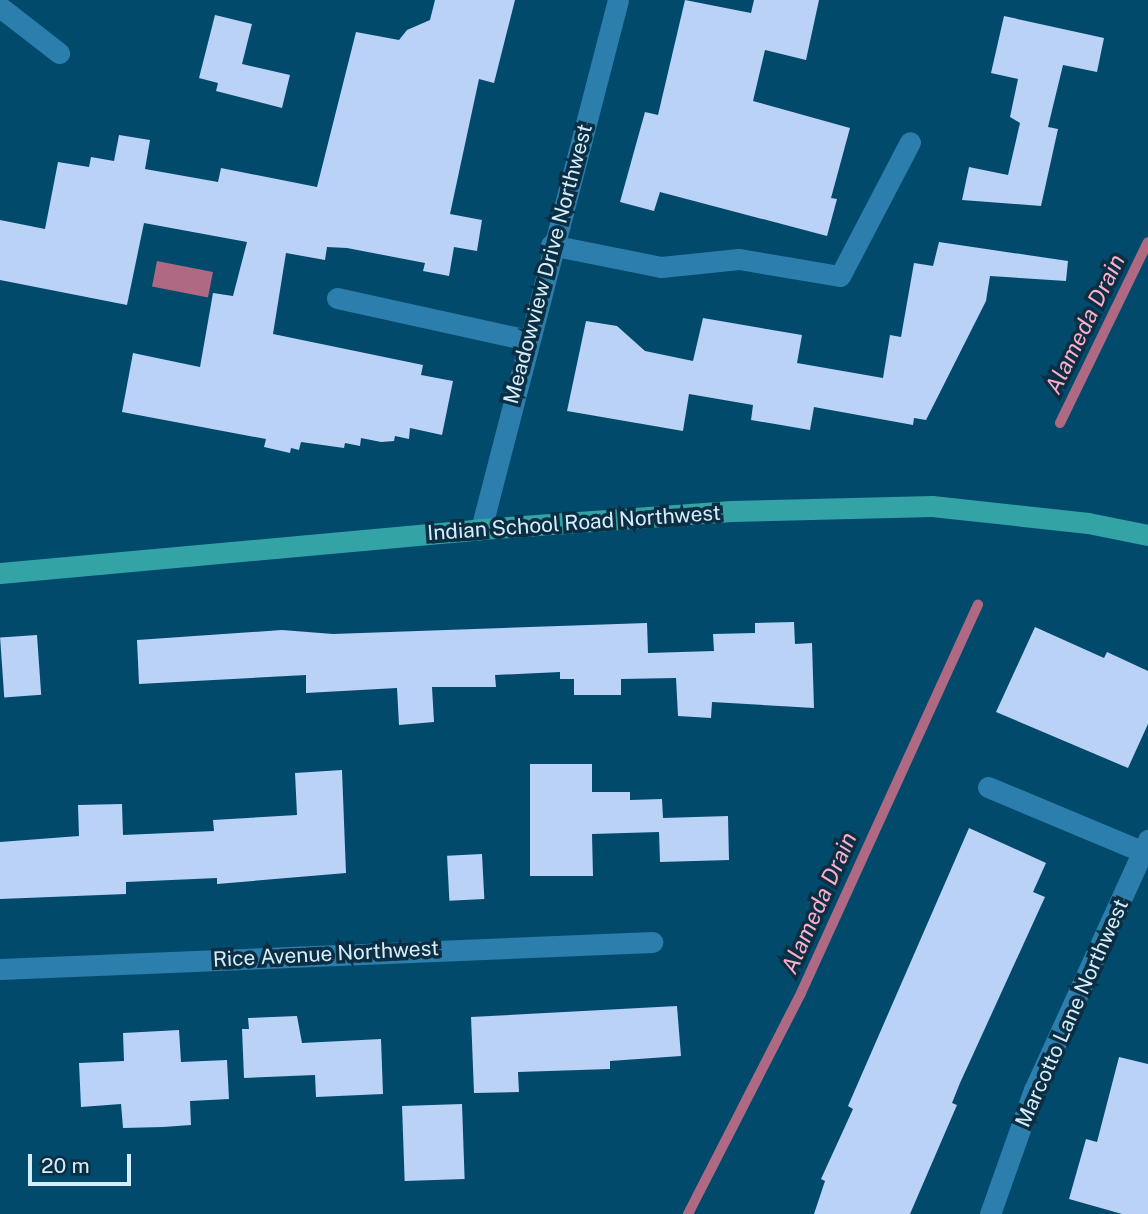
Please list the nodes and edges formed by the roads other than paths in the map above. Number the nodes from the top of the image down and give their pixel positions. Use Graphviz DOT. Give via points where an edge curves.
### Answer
graph roads {
  1 [pos="618,0"];
  2 [pos="0,7"];
  3 [pos="59,53"];
  4 [pos="910,142"];
  5 [pos="551,246"];
  6 [pos="337,298"];
  7 [pos="528,340"];
  8 [pos="481,529"];
  9 [pos="1148,535"];
  10 [pos="0,573"];
  11 [pos="988,787"];
  12 [pos="1147,849"];
  13 [pos="652,942"];
  14 [pos="0,969"];
  15 [pos="990,1214"];
  1 -- 5 [label="street, Meadowview Drive Northwest"];
  2 -- 3 [label="street"];
  4 -- 5 [label="street" via="840,276 739,259 661,267"];
  5 -- 7 [label="street, Meadowview Drive Northwest"];
  6 -- 7 [label="street"];
  7 -- 8 [label="street, Meadowview Drive Northwest"];
  8 -- 9 [label="main road, Indian School Road Northwest" via="731,511 932,506 1088,523"];
  8 -- 10 [label="main road, Indian School Road Northwest"];
  11 -- 12 [label="street"];
  12 -- 15 [label="street, Marcotto Lane Northwest" via="1034,1090"];
  13 -- 14 [label="street, Rice Avenue Northwest"];
}
